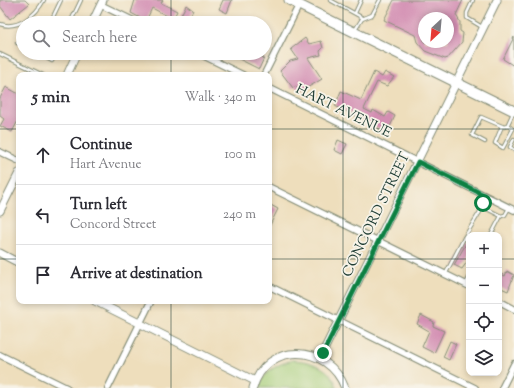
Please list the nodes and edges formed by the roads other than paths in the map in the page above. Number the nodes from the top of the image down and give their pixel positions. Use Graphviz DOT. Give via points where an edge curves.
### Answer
graph roads {
  1 [pos="44,0"];
  2 [pos="61,0"];
  3 [pos="81,0"];
  4 [pos="289,0"];
  5 [pos="330,0"];
  6 [pos="361,0"];
  7 [pos="380,0"];
  8 [pos="473,0"];
  9 [pos="497,0"];
  10 [pos="102,2"];
  11 [pos="301,3"];
  12 [pos="355,13"];
  13 [pos="32,16"];
  14 [pos="53,16"];
  15 [pos="73,16"];
  16 [pos="95,16"];
  17 [pos="126,16"];
  18 [pos="364,18"];
  19 [pos="0,24"];
  20 [pos="16,24"];
  21 [pos="483,28"];
  22 [pos="354,32"];
  23 [pos="0,54"];
  24 [pos="272,59"];
  25 [pos="74,60"];
  26 [pos="212,60"];
  27 [pos="272,60"];
  28 [pos="37,72"];
  29 [pos="68,72"];
  30 [pos="236,72"];
  31 [pos="266,72"];
  32 [pos="457,83"];
  33 [pos="272,89"];
  34 [pos="514,111"];
  35 [pos="507,125"];
  36 [pos="502,126"];
  37 [pos="514,138"];
  38 [pos="485,142"];
  39 [pos="514,150"];
  40 [pos="0,152"];
  41 [pos="16,160"];
  42 [pos="418,162"];
  43 [pos="16,179"];
  44 [pos="272,188"];
  45 [pos="486,196"];
  46 [pos="483,207"];
  47 [pos="512,209"];
  48 [pos="0,211"];
  49 [pos="501,216"];
  50 [pos="492,232"];
  51 [pos="464,238"];
  52 [pos="378,241"];
  53 [pos="0,253"];
  54 [pos="16,261"];
  55 [pos="445,274"];
  56 [pos="466,284"];
  57 [pos="272,288"];
  58 [pos="502,303"];
  59 [pos="101,304"];
  60 [pos="150,304"];
  61 [pos="514,309"];
  62 [pos="339,321"];
  63 [pos="140,324"];
  64 [pos="0,355"];
  65 [pos="320,358"];
  66 [pos="514,364"];
  67 [pos="254,384"];
  68 [pos="67,388"];
  69 [pos="108,388"];
  70 [pos="345,388"];
  71 [pos="475,388"];
  72 [pos="502,388"];
  1 -- 13 [label="lane"];
  2 -- 14 [label="lane"];
  3 -- 15 [label="lane"];
  4 -- 11 [label="main road"];
  5 -- 12 [label="lane"];
  6 -- 12 [label="lane"];
  7 -- 18 [label="lane" via="372,15"];
  8 -- 21 [label="lane" via="467,18"];
  9 -- 21 [label="street, CONCORD STREET"];
  10 -- 16 [label="street"];
  10 -- 17 [label="street"];
  11 -- 22 [label="main road"];
  11 -- 24 [label="street"];
  12 -- 18 [label="lane"];
  18 -- 22 [label="lane"];
  19 -- 20 [label="lane"];
  21 -- 32 [label="street, CONCORD STREET"];
  22 -- 32 [label="main road"];
  23 -- 28 [label="lane"];
  25 -- 29 [label="street"];
  26 -- 30 [label="street"];
  27 -- 31 [label="street"];
  32 -- 34 [label="main road"];
  32 -- 42 [label="street, CONCORD STREET"];
  33 -- 42 [label="street, HART AVENUE"];
  34 -- 35 [label="lane"];
  35 -- 36 [label="lane"];
  35 -- 36 [label="lane" via="513,129 503,148 494,143"];
  36 -- 38 [label="lane" via="481,117 472,135"];
  37 -- 39 [label="lane" via="510,147"];
  40 -- 41 [label="street"];
  42 -- 45 [label="street, HART AVENUE"];
  42 -- 52 [label="street, CONCORD STREET"];
  43 -- 48 [label="street"];
  44 -- 52 [label="street"];
  45 -- 46 [label="lane"];
  45 -- 47 [label="street, HART AVENUE"];
  46 -- 49 [label="lane"];
  46 -- 51 [label="lane"];
  47 -- 49 [label="lane"];
  49 -- 50 [label="lane"];
  51 -- 55 [label="lane"];
  52 -- 55 [label="street"];
  52 -- 62 [label="street, CONCORD STREET"];
  53 -- 54 [label="street"];
  55 -- 56 [label="street"];
  57 -- 62 [label="street"];
  58 -- 61 [label="street"];
  59 -- 63 [label="street"];
  60 -- 63 [label="street"];
  62 -- 65 [label="street, CONCORD STREET"];
  62 -- 71 [label="street"];
  63 -- 67 [label="street"];
  63 -- 69 [label="street"];
  64 -- 68 [label="street"];
  65 -- 67 [label="street" via="307,354 291,354 276,358 264,368"];
  65 -- 70 [label="street" via="332,366"];
  66 -- 72 [label="street"];
}
